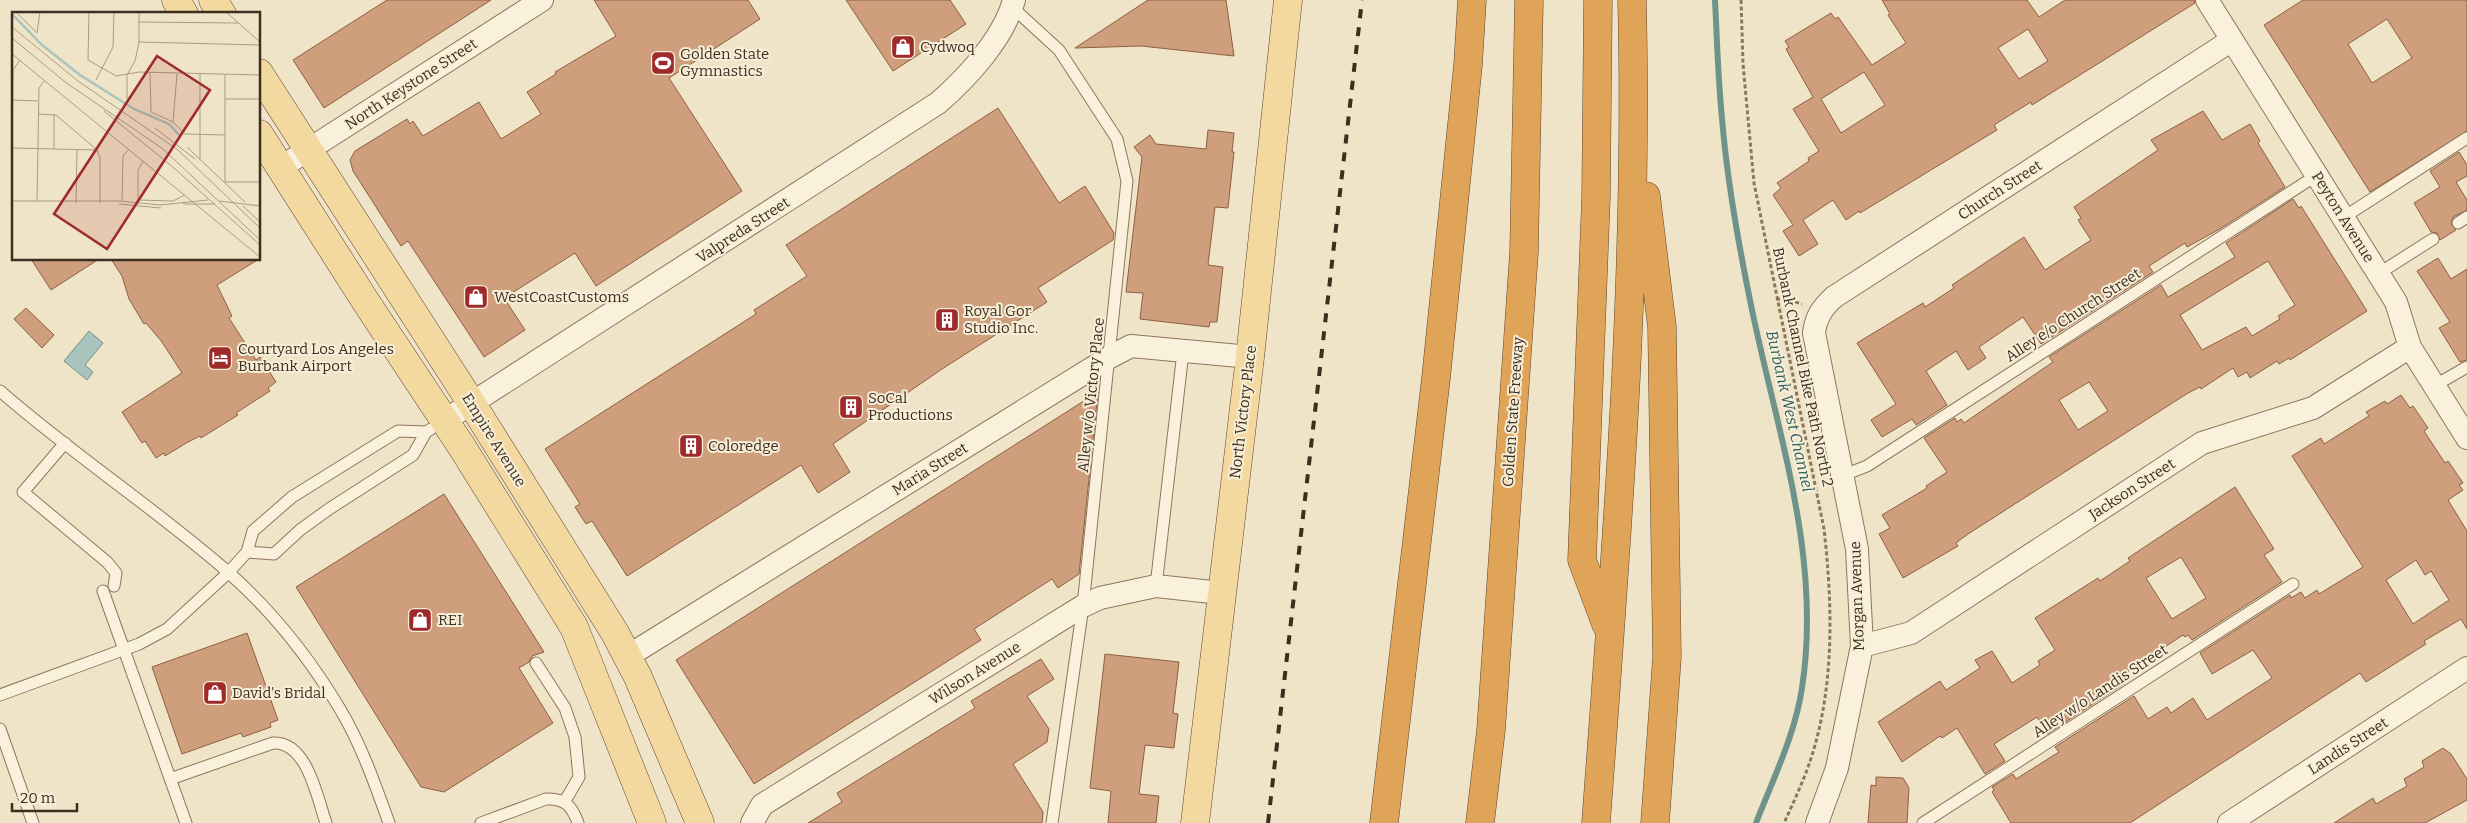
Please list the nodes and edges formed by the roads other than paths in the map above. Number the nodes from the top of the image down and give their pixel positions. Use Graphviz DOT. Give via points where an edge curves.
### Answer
graph roads {
  1 [pos="176,0"];
  2 [pos="214,0"];
  3 [pos="542,0"];
  4 [pos="1288,0"];
  5 [pos="1472,0"];
  6 [pos="1529,0"];
  7 [pos="1598,0"];
  8 [pos="1632,0"];
  9 [pos="2207,0"];
  10 [pos="1012,2"];
  11 [pos="183,12"];
  12 [pos="221,12"];
  13 [pos="2232,40"];
  14 [pos="260,75"];
  15 [pos="1634,98"];
  16 [pos="260,136"];
  17 [pos="2467,138"];
  18 [pos="307,150"];
  19 [pos="280,168"];
  20 [pos="2317,175"];
  21 [pos="2344,217"];
  22 [pos="2434,240"];
  23 [pos="2378,274"];
  24 [pos="2410,347"];
  25 [pos="1183,352"];
  26 [pos="1110,357"];
  27 [pos="1250,357"];
  28 [pos="2467,367"];
  29 [pos="1821,368"];
  30 [pos="2434,386"];
  31 [pos="0,391"];
  32 [pos="472,404"];
  33 [pos="435,427"];
  34 [pos="2467,438"];
  35 [pos="65,443"];
  36 [pos="1844,474"];
  37 [pos="247,552"];
  38 [pos="228,572"];
  39 [pos="2293,584"];
  40 [pos="114,586"];
  41 [pos="1156,586"];
  42 [pos="103,591"];
  43 [pos="1221,593"];
  44 [pos="1083,606"];
  45 [pos="1610,632"];
  46 [pos="1862,646"];
  47 [pos="124,650"];
  48 [pos="628,656"];
  49 [pos="536,663"];
  50 [pos="2467,668"];
  51 [pos="0,695"];
  52 [pos="0,729"];
  53 [pos="170,779"];
  54 [pos="565,801"];
  55 [pos="751,822"];
  56 [pos="33,823"];
  57 [pos="186,823"];
  58 [pos="326,823"];
  59 [pos="389,823"];
  60 [pos="481,823"];
  61 [pos="578,823"];
  62 [pos="652,823"];
  63 [pos="700,823"];
  64 [pos="1052,823"];
  65 [pos="1195,823"];
  66 [pos="1384,823"];
  67 [pos="1480,823"];
  68 [pos="1596,823"];
  69 [pos="1655,823"];
  70 [pos="1817,823"];
  71 [pos="1923,823"];
  72 [pos="2229,823"];
  1 -- 11 [label="main road"];
  2 -- 12 [label="main road"];
  3 -- 18 [label="street, North Keystone Street"];
  4 -- 27 [label="main road, North Victory Place"];
  5 -- 66 [label="highway" via="1438,360"];
  6 -- 67 [label="highway, Golden State Freeway" via="1524,252 1491,730"];
  7 -- 45 [label="highway" via="1595,216 1582,560"];
  8 -- 15 [label="highway"];
  9 -- 13 [label="street, Peyton Avenue"];
  10 -- 26 [label="lane, Alley w/o Victory Place" via="1059,50 1116,139 1127,181"];
  10 -- 32 [label="street, Valpreda Street" via="1001,28 973,68 938,103"];
  13 -- 20 [label="street, Peyton Avenue"];
  13 -- 29 [label="street, Church Street" via="1834,297 1816,320 1814,334"];
  14 -- 18 [label="main road, Empire Avenue"];
  15 -- 45 [label="highway" via="1630,306"];
  15 -- 69 [label="highway" via="1662,327 1667,657"];
  16 -- 19 [label="main road, Empire Avenue"];
  17 -- 21 [label="lane"];
  18 -- 19 [label="street, North Keystone Street"];
  18 -- 32 [label="main road, Empire Avenue"];
  19 -- 33 [label="main road, Empire Avenue"];
  20 -- 21 [label="street, Peyton Avenue"];
  20 -- 36 [label="lane, Alley e/o Church Street" via="1867,466"];
  21 -- 23 [label="street, Peyton Avenue"];
  22 -- 23 [label="lane"];
  23 -- 24 [label="street, Peyton Avenue" via="2396,302"];
  24 -- 30 [label="street, Peyton Avenue"];
  24 -- 46 [label="street, Jackson Street" via="2313,408 2202,443 1911,633"];
  25 -- 26 [label="street, Maria Street" via="1131,346"];
  25 -- 27 [label="street, Maria Street"];
  25 -- 41 [label="lane"];
  26 -- 44 [label="lane, Alley w/o Victory Place"];
  26 -- 48 [label="street, Maria Street"];
  27 -- 43 [label="main road, North Victory Place"];
  28 -- 30 [label="lane"];
  29 -- 36 [label="street, Morgan Avenue"];
  30 -- 34 [label="street, Peyton Avenue"];
  31 -- 35 [label="lane"];
  32 -- 33 [label="street, Valpreda Street"];
  32 -- 48 [label="main road, Empire Avenue"];
  33 -- 37 [label="lane" via="413,455 329,509 274,554"];
  33 -- 37 [label="lane" via="398,431 306,488 254,531"];
  33 -- 62 [label="main road, Empire Avenue" via="574,627"];
  35 -- 38 [label="lane"];
  35 -- 40 [label="lane" via="23,492 107,562 116,573"];
  36 -- 46 [label="street, Morgan Avenue" via="1857,549"];
  37 -- 38 [label="lane"];
  38 -- 47 [label="lane" via="167,629"];
  38 -- 59 [label="lane" via="289,637 324,684 354,737"];
  39 -- 71 [label="lane, Alley w/o Landis Street"];
  41 -- 43 [label="street, Wilson Avenue"];
  41 -- 44 [label="street, Wilson Avenue" via="1100,598"];
  42 -- 47 [label="lane"];
  43 -- 65 [label="main road, North Victory Place"];
  44 -- 55 [label="street, Wilson Avenue" via="762,805"];
  44 -- 64 [label="lane, Alley w/o Victory Place"];
  45 -- 68 [label="highway"];
  46 -- 70 [label="street, Morgan Avenue" via="1837,768"];
  47 -- 51 [label="lane"];
  47 -- 53 [label="lane"];
  48 -- 63 [label="main road, Empire Avenue"];
  49 -- 54 [label="lane" via="565,708 575,737 579,776"];
  50 -- 72 [label="street, Landis Street"];
  52 -- 56 [label="lane"];
  53 -- 57 [label="lane"];
  53 -- 58 [label="lane" via="282,742 304,761"];
  54 -- 60 [label="lane" via="546,798"];
  54 -- 61 [label="lane"];
}
